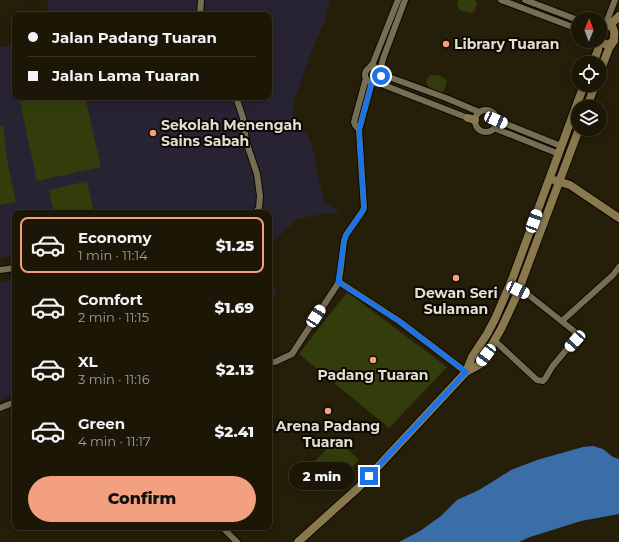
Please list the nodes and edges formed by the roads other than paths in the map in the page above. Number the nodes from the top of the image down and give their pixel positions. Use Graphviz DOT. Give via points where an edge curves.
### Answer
graph roads {
  1 [pos="200,0"];
  2 [pos="398,0"];
  3 [pos="405,0"];
  4 [pos="500,0"];
  5 [pos="526,0"];
  6 [pos="615,0"];
  7 [pos="200,12"];
  8 [pos="619,16"];
  9 [pos="571,17"];
  10 [pos="607,19"];
  11 [pos="607,24"];
  12 [pos="619,25"];
  13 [pos="571,26"];
  14 [pos="607,27"];
  15 [pos="615,37"];
  16 [pos="607,44"];
  17 [pos="606,56"];
  18 [pos="369,68"];
  19 [pos="380,73"];
  20 [pos="366,78"];
  21 [pos="374,82"];
  22 [pos="581,92"];
  23 [pos="237,100"];
  24 [pos="479,112"];
  25 [pos="472,119"];
  26 [pos="496,120"];
  27 [pos="494,128"];
  28 [pos="359,130"];
  29 [pos="577,136"];
  30 [pos="560,150"];
  31 [pos="571,152"];
  32 [pos="550,178"];
  33 [pos="559,182"];
  34 [pos="570,185"];
  35 [pos="257,210"];
  36 [pos="619,218"];
  37 [pos="619,266"];
  38 [pos="12,268"];
  39 [pos="0,270"];
  40 [pos="338,282"];
  41 [pos="518,290"];
  42 [pos="562,321"];
  43 [pos="495,341"];
  44 [pos="272,362"];
  45 [pos="466,372"];
  46 [pos="12,403"];
  47 [pos="0,408"];
  48 [pos="225,530"];
  49 [pos="237,542"];
  50 [pos="298,542"];
  1 -- 7 [label="street"];
  2 -- 18 [label="street"];
  3 -- 19 [label="street"];
  4 -- 13 [label="street"];
  5 -- 9 [label="street"];
  6 -- 10 [label="street"];
  8 -- 11 [label="street"];
  12 -- 15 [label="street"];
  14 -- 15 [label="street" via="614,29"];
  15 -- 16 [label="street" via="611,43"];
  15 -- 17 [label="street"];
  18 -- 19 [label="street" via="379,69"];
  18 -- 20 [label="street" via="366,71"];
  19 -- 21 [label="street" via="380,79"];
  19 -- 24 [label="street"];
  20 -- 21 [label="street"];
  20 -- 28 [label="street" via="354,122"];
  21 -- 25 [label="street"];
  21 -- 28 [label="street"];
  22 -- 30 [label="street"];
  23 -- 35 [label="street" via="243,118 246,141 257,174 260,196"];
  24 -- 25 [label="street"];
  24 -- 26 [label="street" via="489,111 495,115"];
  25 -- 27 [label="street" via="483,131"];
  26 -- 27 [label="street"];
  26 -- 30 [label="street"];
  27 -- 30 [label="street"];
  28 -- 40 [label="street" via="364,208 344,240"];
  29 -- 31 [label="street"];
  30 -- 31 [label="street"];
  30 -- 32 [label="street"];
  31 -- 33 [label="street"];
  31 -- 34 [label="street" via="566,175"];
  32 -- 33 [label="street"];
  32 -- 45 [label="street" via="508,289"];
  33 -- 34 [label="street"];
  33 -- 41 [label="street"];
  34 -- 36 [label="street"];
  37 -- 42 [label="street" via="613,275"];
  38 -- 39 [label="street"];
  40 -- 44 [label="street" via="292,354"];
  40 -- 45 [label="street" via="399,321"];
  41 -- 42 [label="street" via="526,293"];
  41 -- 43 [label="street"];
  42 -- 43 [label="street" via="574,331 576,338 543,381 537,380"];
  43 -- 45 [label="street" via="479,364"];
  45 -- 50 [label="street" via="359,487"];
  46 -- 47 [label="street"];
  48 -- 49 [label="street"];
}
